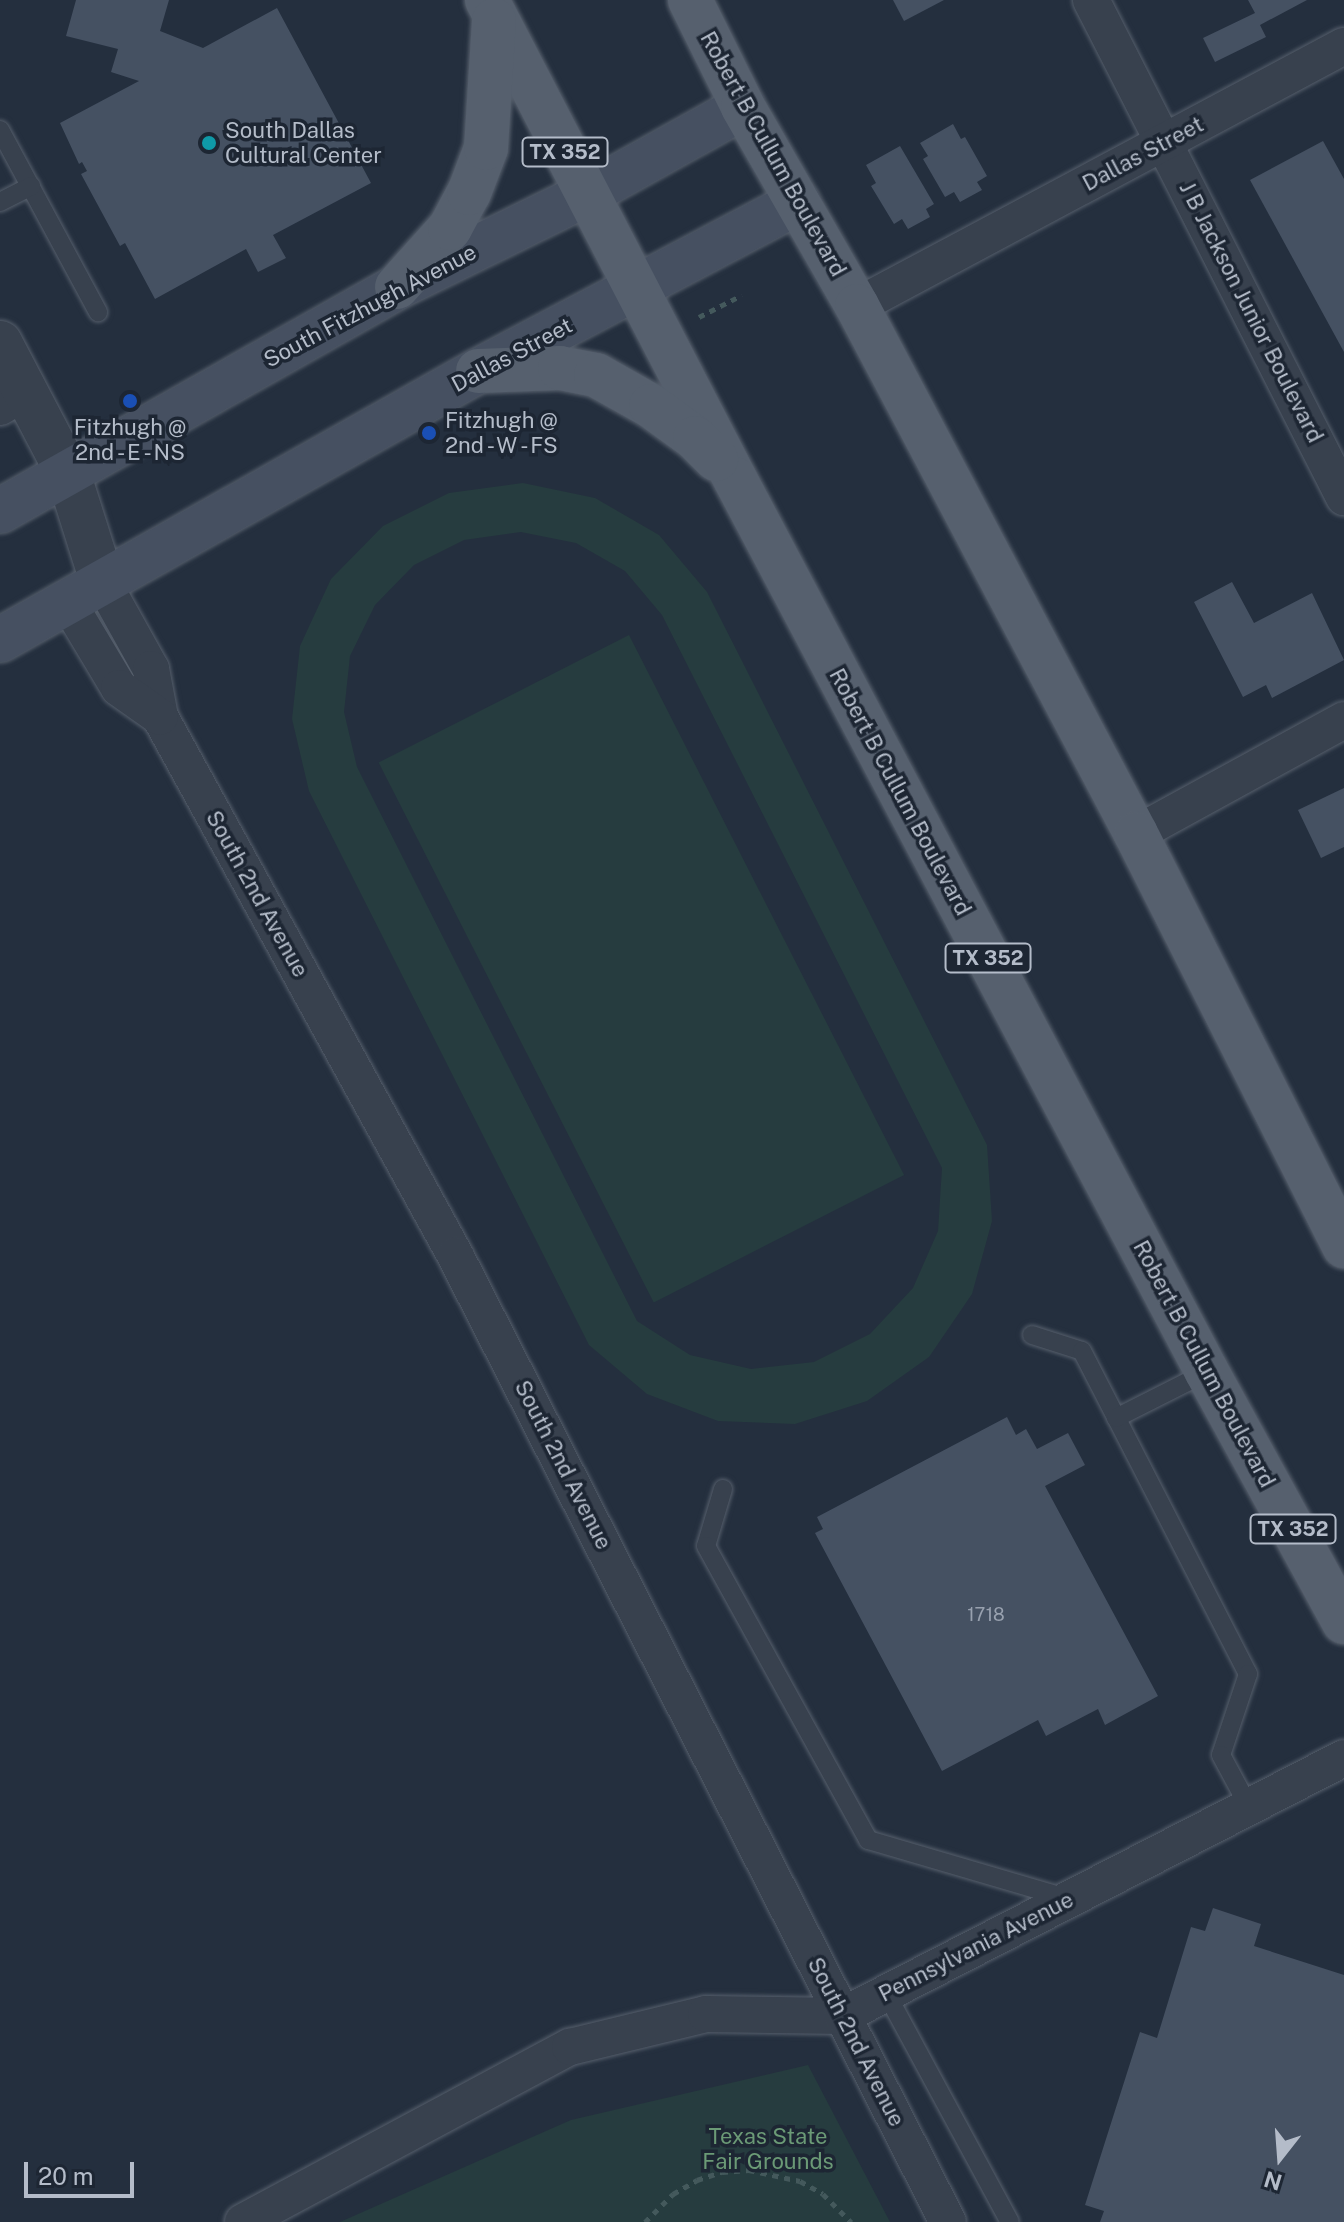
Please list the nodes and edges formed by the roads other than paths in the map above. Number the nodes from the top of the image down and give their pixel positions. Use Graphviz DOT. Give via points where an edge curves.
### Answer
graph roads {
  1 [pos="690,0"];
  2 [pos="1091,0"];
  3 [pos="491,7"];
  4 [pos="1344,46"];
  5 [pos="743,107"];
  6 [pos="0,130"];
  7 [pos="1165,142"];
  8 [pos="31,186"];
  9 [pos="587,194"];
  10 [pos="0,202"];
  11 [pos="798,202"];
  12 [pos="397,287"];
  13 [pos="637,290"];
  14 [pos="857,306"];
  15 [pos="98,312"];
  16 [pos="0,343"];
  17 [pos="478,371"];
  18 [pos="13,400"];
  19 [pos="68,473"];
  20 [pos="735,479"];
  21 [pos="1344,497"];
  22 [pos="0,511"];
  23 [pos="84,591"];
  24 [pos="0,640"];
  25 [pos="1344,720"];
  26 [pos="1136,834"];
  27 [pos="1344,1246"];
  28 [pos="1032,1335"];
  29 [pos="1207,1372"];
  30 [pos="1116,1418"];
  31 [pos="723,1489"];
  32 [pos="1344,1622"];
  33 [pos="1344,1758"];
  34 [pos="1249,1807"];
  35 [pos="1069,1899"];
  36 [pos="886,1993"];
  37 [pos="842,2016"];
  38 [pos="243,2222"];
  39 [pos="948,2222"];
  40 [pos="1010,2222"];
  1 -- 5 [label="main road, Robert B Cullum Boulevard"];
  2 -- 7 [label="street, J B Jackson Junior Boulevard"];
  3 -- 9 [label="main road, Robert B Cullum Boulevard / TX 352"];
  3 -- 12 [label="main road" via="492,93 486,148 450,228"];
  4 -- 7 [label="street, Dallas Street"];
  5 -- 9 [label="main road, South Fitzhugh Avenue"];
  5 -- 11 [label="main road, Robert B Cullum Boulevard"];
  6 -- 8 [label="lane"];
  7 -- 14 [label="street, Dallas Street"];
  7 -- 21 [label="street, J B Jackson Junior Boulevard"];
  8 -- 10 [label="lane"];
  8 -- 15 [label="lane"];
  9 -- 12 [label="main road, South Fitzhugh Avenue"];
  9 -- 13 [label="main road, Robert B Cullum Boulevard / TX 352"];
  11 -- 13 [label="main road, Dallas Street"];
  11 -- 14 [label="main road, Robert B Cullum Boulevard"];
  12 -- 19 [label="main road, South Fitzhugh Avenue"];
  13 -- 17 [label="main road, Dallas Street"];
  13 -- 20 [label="main road, Robert B Cullum Boulevard / TX 352"];
  14 -- 26 [label="main road, Robert B Cullum Boulevard"];
  16 -- 18 [label="street, South 2nd Avenue"];
  17 -- 20 [label="main road" via="525,366 596,375 695,438"];
  17 -- 23 [label="main road, Dallas Street"];
  18 -- 19 [label="street, South 2nd Avenue"];
  19 -- 22 [label="main road, South Fitzhugh Avenue"];
  19 -- 23 [label="street, South 2nd Avenue"];
  20 -- 29 [label="main road, Robert B Cullum Boulevard / TX 352"];
  23 -- 24 [label="main road"];
  23 -- 37 [label="street, South 2nd Avenue" via="151,669 160,717 455,1255"];
  25 -- 26 [label="street"];
  26 -- 27 [label="main road, Robert B Cullum Boulevard"];
  28 -- 30 [label="lane" via="1082,1351"];
  29 -- 30 [label="lane"];
  29 -- 32 [label="main road, Robert B Cullum Boulevard / TX 352"];
  30 -- 34 [label="lane" via="1248,1674 1221,1755"];
  31 -- 35 [label="lane" via="706,1546 868,1840"];
  33 -- 34 [label="street, Pennsylvania Avenue"];
  34 -- 35 [label="street, Pennsylvania Avenue"];
  35 -- 36 [label="street, Pennsylvania Avenue"];
  36 -- 37 [label="street, Pennsylvania Avenue"];
  36 -- 40 [label="lane"];
  37 -- 38 [label="street, Pennsylvania Avenue" via="706,2014 570,2047"];
  37 -- 39 [label="street, South 2nd Avenue"];
}
